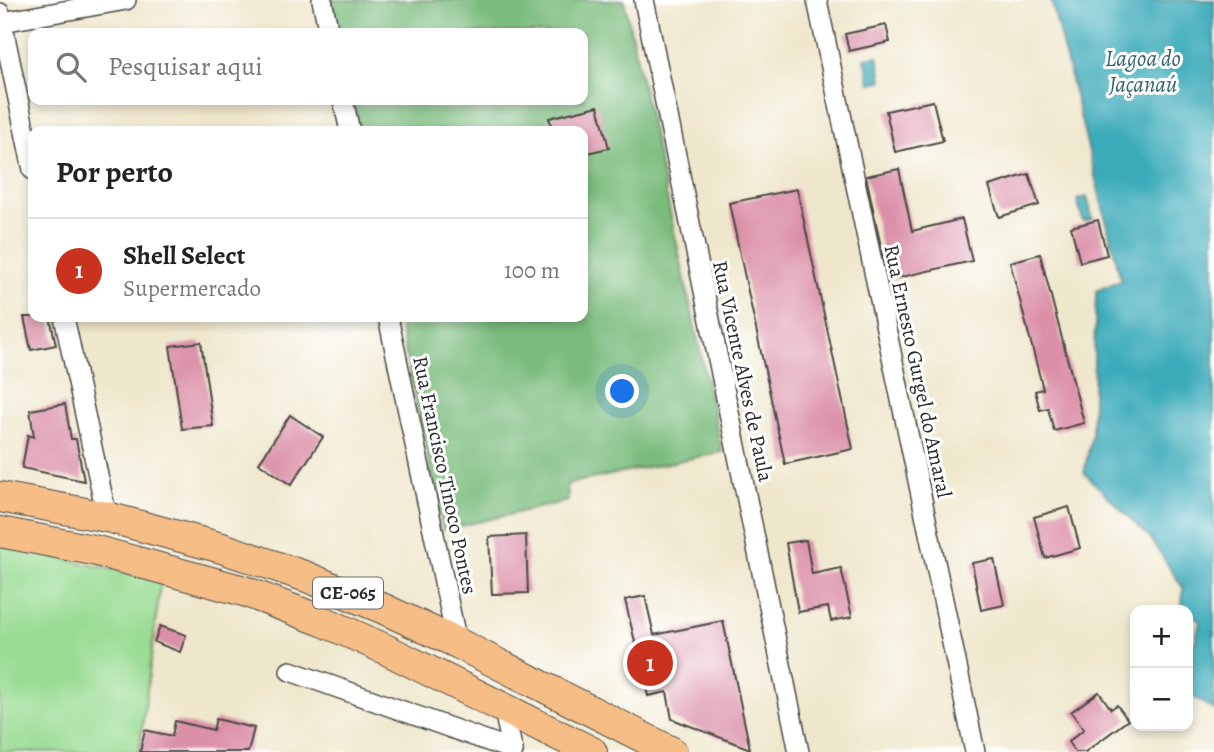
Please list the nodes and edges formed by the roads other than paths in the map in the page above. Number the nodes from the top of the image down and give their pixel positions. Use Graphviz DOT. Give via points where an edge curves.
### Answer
graph roads {
  1 [pos="126,0"];
  2 [pos="322,0"];
  3 [pos="644,0"];
  4 [pos="817,0"];
  5 [pos="1,18"];
  6 [pos="328,28"];
  7 [pos="344,105"];
  8 [pos="348,126"];
  9 [pos="28,146"];
  10 [pos="65,322"];
  11 [pos="389,322"];
  12 [pos="0,498"];
  13 [pos="107,517"];
  14 [pos="0,532"];
  15 [pos="457,643"];
  16 [pos="290,671"];
  17 [pos="503,706"];
  18 [pos="513,751"];
  19 [pos="593,752"];
  20 [pos="672,752"];
  21 [pos="799,752"];
  22 [pos="975,752"];
  1 -- 5 [label="street"];
  2 -- 6 [label="street"];
  3 -- 21 [label="street, Rua Vicente Alves de Paula"];
  4 -- 22 [label="street, Rua Ernesto Gurgel do Amaral"];
  5 -- 9 [label="street"];
  7 -- 8 [label="street"];
  10 -- 13 [label="street"];
  11 -- 15 [label="street, Rua Francisco Tinoco Pontes"];
  12 -- 13 [label="main road, CE-065"];
  13 -- 15 [label="main road, CE-065" via="307,577"];
  14 -- 17 [label="main road, CE-065" via="93,550 244,591 325,622"];
  15 -- 20 [label="main road, CE-065"];
  16 -- 18 [label="street"];
  17 -- 18 [label="street"];
  17 -- 19 [label="main road, CE-065"];
}
